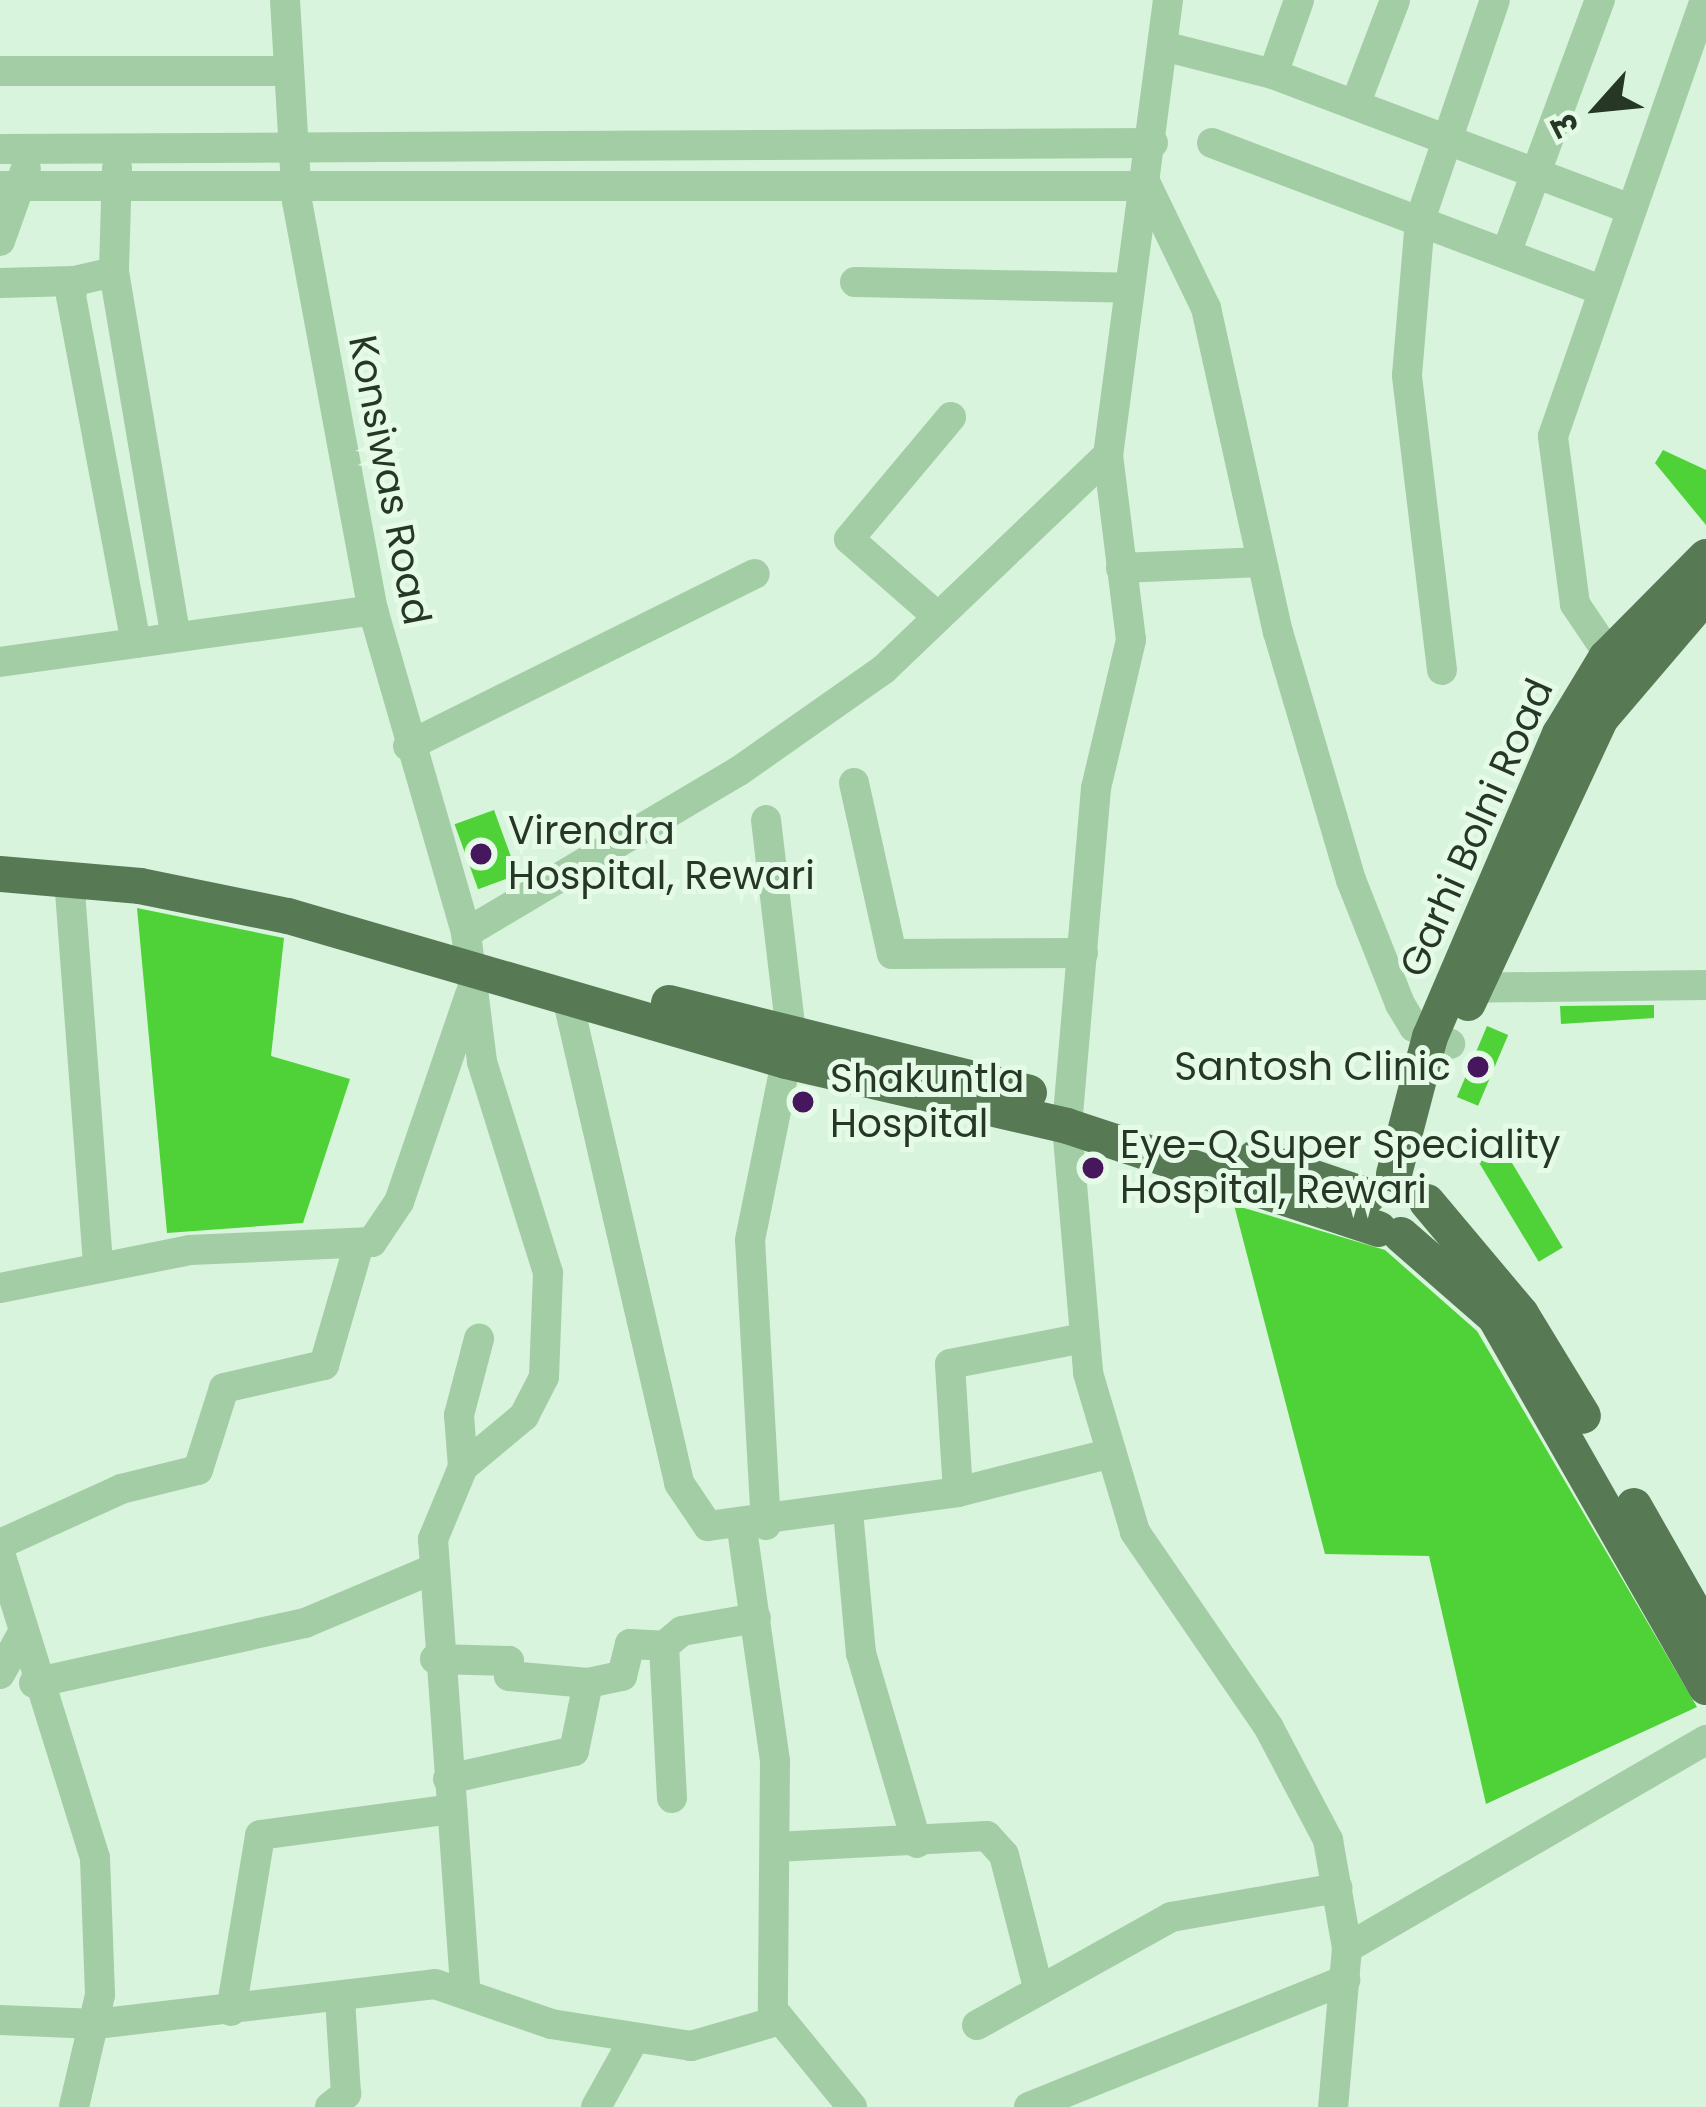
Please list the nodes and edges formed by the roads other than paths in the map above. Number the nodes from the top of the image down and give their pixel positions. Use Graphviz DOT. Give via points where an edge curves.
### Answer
graph roads {
  1 [pos="285,0"];
  2 [pos="1299,0"];
  3 [pos="1395,0"];
  4 [pos="1495,0"];
  5 [pos="1600,0"];
  6 [pos="1706,0"];
  7 [pos="1169,3"];
  8 [pos="1167,47"];
  9 [pos="0,71"];
  10 [pos="287,71"];
  11 [pos="1273,74"];
  12 [pos="1355,105"];
  13 [pos="1444,139"];
  14 [pos="1153,142"];
  15 [pos="1212,143"];
  16 [pos="946,146"];
  17 [pos="293,148"];
  18 [pos="0,149"];
  19 [pos="32,149"];
  20 [pos="119,150"];
  21 [pos="1532,172"];
  22 [pos="295,182"];
  23 [pos="945,184"];
  24 [pos="115,185"];
  25 [pos="10,186"];
  26 [pos="1147,186"];
  27 [pos="1625,207"];
  28 [pos="1420,220"];
  29 [pos="0,242"];
  30 [pos="1507,251"];
  31 [pos="114,272"];
  32 [pos="74,281"];
  33 [pos="855,282"];
  34 [pos="0,283"];
  35 [pos="1130,288"];
  36 [pos="1598,289"];
  37 [pos="951,417"];
  38 [pos="1108,455"];
  39 [pos="1706,557"];
  40 [pos="1262,562"];
  41 [pos="1120,568"];
  42 [pos="755,574"];
  43 [pos="1706,595"];
  44 [pos="373,610"];
  45 [pos="938,617"];
  46 [pos="176,637"];
  47 [pos="136,643"];
  48 [pos="0,662"];
  49 [pos="1618,669"];
  50 [pos="1442,670"];
  51 [pos="408,746"];
  52 [pos="854,783"];
  53 [pos="766,820"];
  54 [pos="0,854"];
  55 [pos="0,874"];
  56 [pos="69,878"];
  57 [pos="1083,953"];
  58 [pos="469,959"];
  59 [pos="1706,985"];
  60 [pos="1462,989"];
  61 [pos="567,997"];
  62 [pos="1440,1041"];
  63 [pos="788,1047"];
  64 [pos="1068,1115"];
  65 [pos="1396,1202"];
  66 [pos="358,1248"];
  67 [pos="98,1267"];
  68 [pos="0,1288"];
  69 [pos="1084,1338"];
  70 [pos="479,1339"];
  71 [pos="1108,1454"];
  72 [pos="463,1467"];
  73 [pos="958,1492"];
  74 [pos="848,1511"];
  75 [pos="754,1527"];
  76 [pos="0,1549"];
  77 [pos="431,1570"];
  78 [pos="756,1618"];
  79 [pos="1706,1632"];
  80 [pos="21,1636"];
  81 [pos="664,1646"];
  82 [pos="435,1659"];
  83 [pos="0,1674"];
  84 [pos="588,1683"];
  85 [pos="34,1684"];
  86 [pos="1706,1687"];
  87 [pos="1706,1740"];
  88 [pos="450,1794"];
  89 [pos="672,1798"];
  90 [pos="917,1843"];
  91 [pos="776,1847"];
  92 [pos="1337,1888"];
  93 [pos="1347,1948"];
  94 [pos="1345,1980"];
  95 [pos="465,1988"];
  96 [pos="1040,1990"];
  97 [pos="340,1998"];
  98 [pos="231,2011"];
  99 [pos="0,2020"];
  100 [pos="777,2021"];
  101 [pos="96,2024"];
  102 [pos="977,2025"];
  103 [pos="634,2039"];
  104 [pos="1064,2101"];
  105 [pos="74,2107"];
  106 [pos="330,2107"];
  107 [pos="596,2107"];
  108 [pos="852,2107"];
  109 [pos="1029,2107"];
  110 [pos="1333,2107"];
  1 -- 10 [label="street, Konsiwas Road"];
  2 -- 11 [label="street"];
  3 -- 12 [label="street"];
  4 -- 13 [label="street"];
  5 -- 21 [label="street"];
  6 -- 27 [label="street"];
  7 -- 8 [label="street"];
  8 -- 11 [label="street"];
  8 -- 14 [label="street"];
  9 -- 10 [label="street"];
  10 -- 17 [label="street, Konsiwas Road"];
  11 -- 12 [label="street"];
  12 -- 13 [label="street"];
  13 -- 21 [label="street"];
  13 -- 28 [label="street"];
  14 -- 16 [label="street"];
  14 -- 26 [label="street"];
  15 -- 28 [label="street"];
  16 -- 17 [label="street"];
  16 -- 23 [label="street"];
  17 -- 20 [label="street"];
  17 -- 22 [label="street, Konsiwas Road"];
  18 -- 19 [label="street"];
  19 -- 20 [label="street"];
  19 -- 25 [label="street"];
  20 -- 24 [label="street"];
  21 -- 27 [label="street"];
  21 -- 30 [label="street"];
  22 -- 23 [label="street"];
  22 -- 24 [label="street"];
  22 -- 44 [label="street, Konsiwas Road"];
  23 -- 26 [label="street"];
  24 -- 25 [label="street"];
  24 -- 31 [label="street"];
  25 -- 29 [label="street"];
  26 -- 35 [label="street"];
  26 -- 40 [label="street" via="1207,308"];
  27 -- 36 [label="street"];
  28 -- 30 [label="street"];
  28 -- 50 [label="street" via="1407,401"];
  30 -- 36 [label="street"];
  31 -- 32 [label="street"];
  31 -- 46 [label="street"];
  32 -- 34 [label="street"];
  32 -- 47 [label="street"];
  33 -- 35 [label="street"];
  35 -- 38 [label="street"];
  36 -- 49 [label="street" via="1552,450 1575,604"];
  37 -- 45 [label="street" via="849,539"];
  38 -- 41 [label="street"];
  38 -- 45 [label="street"];
  39 -- 49 [label="main road, Garhi Bolni Road"];
  40 -- 41 [label="street"];
  40 -- 62 [label="street" via="1351,880 1400,1004"];
  41 -- 57 [label="street" via="1131,640 1100,760"];
  42 -- 51 [label="street"];
  43 -- 49 [label="main road, Garhi Bolni Road"];
  44 -- 46 [label="street"];
  44 -- 51 [label="street, Konsiwas Road"];
  45 -- 58 [label="street" via="739,771"];
  46 -- 47 [label="street"];
  47 -- 48 [label="street"];
  49 -- 60 [label="main road, Garhi Bolni Road" via="1560,734"];
  51 -- 58 [label="street, Konsiwas Road"];
  52 -- 57 [label="street" via="892,955"];
  53 -- 63 [label="street"];
  54 -- 58 [label="main road" via="212,879"];
  55 -- 56 [label="main road"];
  56 -- 58 [label="main road" via="266,911"];
  56 -- 67 [label="street"];
  57 -- 64 [label="street"];
  58 -- 61 [label="main road"];
  58 -- 63 [label="main road"];
  58 -- 66 [label="street" via="399,1202"];
  58 -- 72 [label="street, Konsiwas Road" via="542,1241 549,1322 532,1403"];
  59 -- 60 [label="street"];
  60 -- 62 [label="main road, Garhi Bolni Road"];
  61 -- 63 [label="main road"];
  61 -- 75 [label="street" via="679,1483 708,1526"];
  62 -- 65 [label="main road, Garhi Bolni Road"];
  63 -- 64 [label="main road"];
  63 -- 75 [label="street" via="750,1240"];
  64 -- 65 [label="main road"];
  64 -- 69 [label="street"];
  65 -- 79 [label="main road" via="1548,1351"];
  65 -- 86 [label="main road" via="1495,1317"];
  66 -- 67 [label="street" via="190,1250"];
  66 -- 76 [label="street" via="324,1365 224,1388 198,1471 121,1489"];
  67 -- 68 [label="street"];
  69 -- 71 [label="street"];
  69 -- 73 [label="street" via="950,1364"];
  70 -- 72 [label="street" via="459,1415"];
  71 -- 73 [label="street"];
  71 -- 92 [label="street" via="1157,1577 1308,1792"];
  72 -- 77 [label="street" via="436,1517"];
  73 -- 74 [label="street"];
  74 -- 75 [label="street"];
  74 -- 90 [label="street" via="861,1653"];
  75 -- 78 [label="street"];
  76 -- 80 [label="street"];
  77 -- 82 [label="street"];
  77 -- 85 [label="street" via="305,1623"];
  78 -- 81 [label="street" via="682,1631"];
  78 -- 91 [label="street"];
  80 -- 83 [label="street"];
  80 -- 85 [label="street"];
  81 -- 84 [label="street" via="630,1644 622,1676"];
  81 -- 89 [label="street"];
  82 -- 84 [label="street" via="509,1661 509,1676"];
  82 -- 88 [label="street"];
  84 -- 88 [label="street" via="574,1750"];
  85 -- 101 [label="street" via="91,1838"];
  87 -- 93 [label="street"];
  88 -- 95 [label="street"];
  88 -- 98 [label="street" via="260,1835"];
  90 -- 91 [label="street"];
  90 -- 96 [label="street" via="996,1841"];
  91 -- 100 [label="street"];
  92 -- 93 [label="street"];
  92 -- 96 [label="street" via="1171,1917"];
  93 -- 94 [label="street"];
  94 -- 104 [label="street"];
  94 -- 110 [label="street"];
  95 -- 97 [label="street"];
  95 -- 103 [label="street" via="551,2024"];
  96 -- 102 [label="street"];
  97 -- 98 [label="street"];
  97 -- 106 [label="street" via="346,2095"];
  98 -- 101 [label="street"];
  99 -- 101 [label="street"];
  100 -- 103 [label="street" via="712,2044"];
  100 -- 108 [label="street" via="836,2074"];
  101 -- 105 [label="street"];
  103 -- 107 [label="street"];
  104 -- 109 [label="street"];
}
